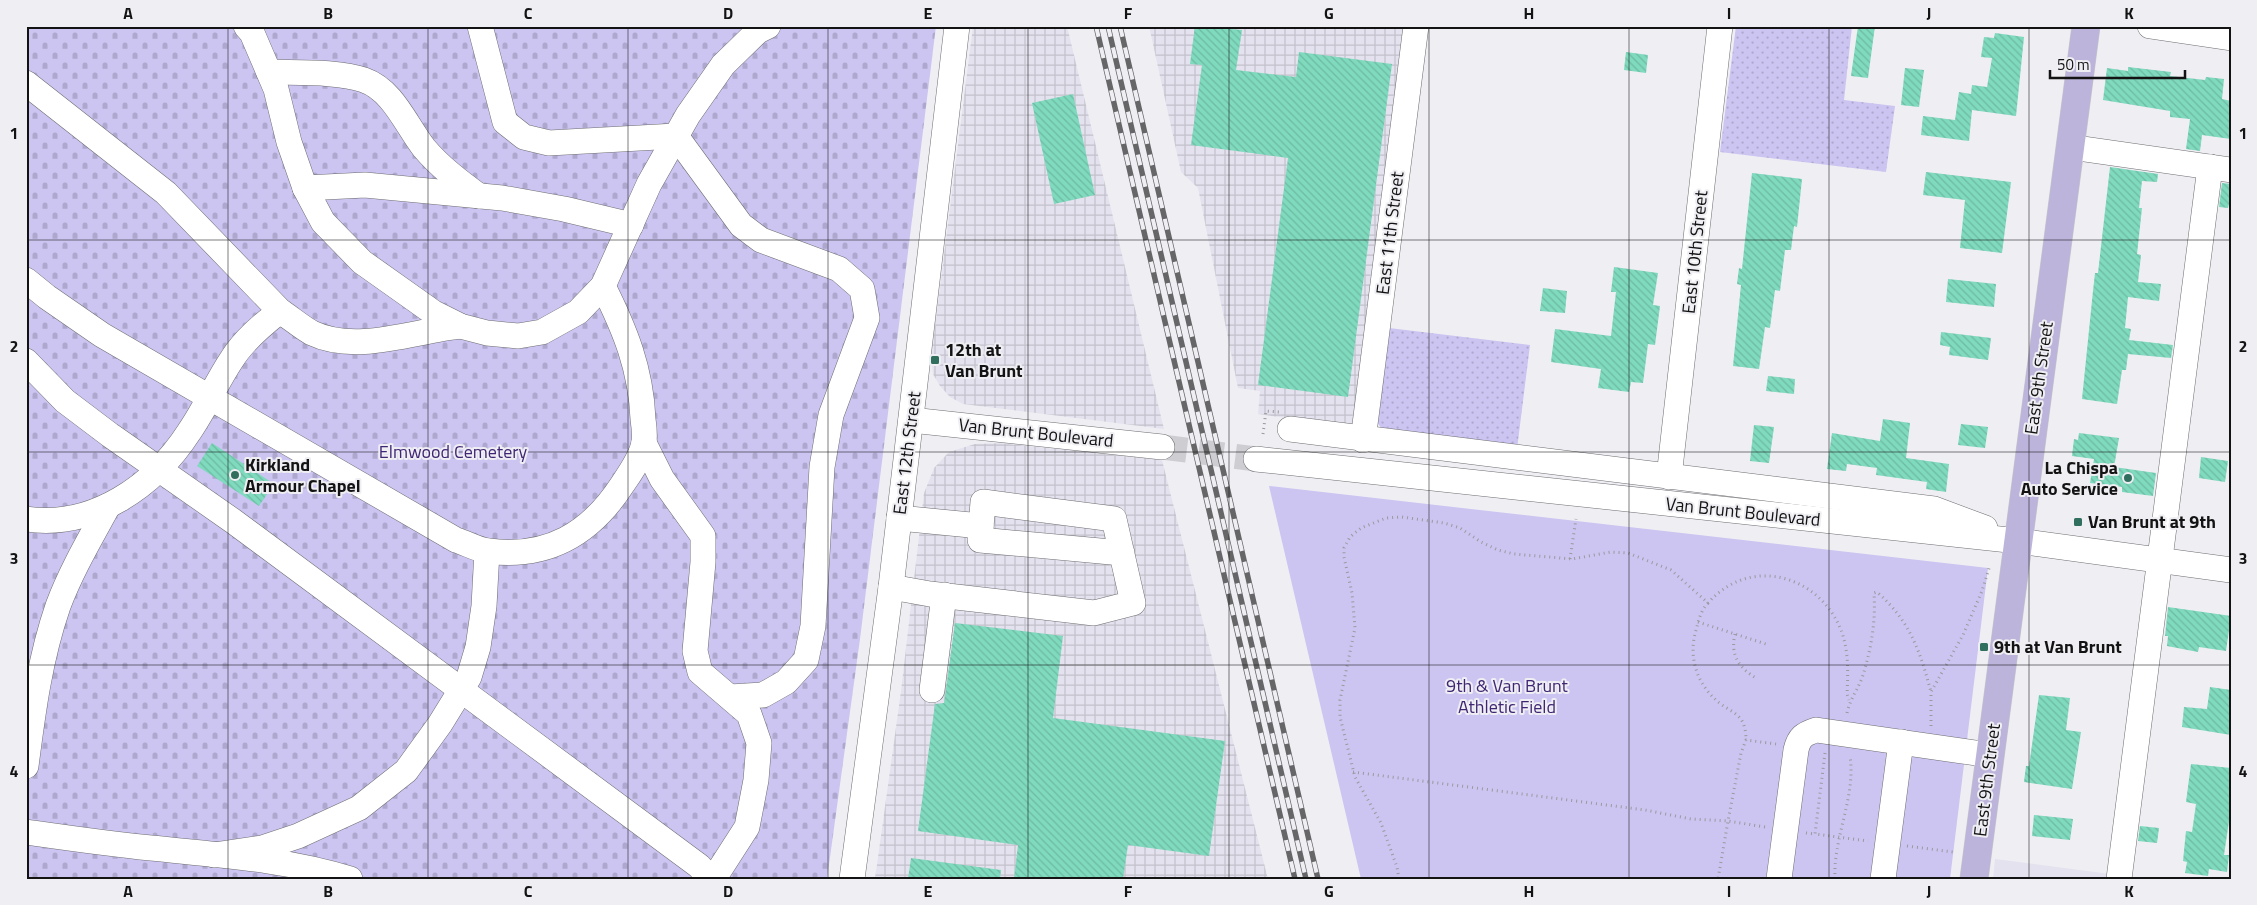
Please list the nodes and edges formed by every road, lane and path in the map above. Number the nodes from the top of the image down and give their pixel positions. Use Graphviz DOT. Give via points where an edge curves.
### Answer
graph roads {
  1 [pos="246,26"];
  2 [pos="480,26"];
  3 [pos="768,26"];
  4 [pos="956,26"];
  5 [pos="1416,26"];
  6 [pos="1720,26"];
  7 [pos="2086,26"];
  8 [pos="2150,26"];
  9 [pos="2231,38"];
  10 [pos="269,72"];
  11 [pos="26,83"];
  12 [pos="676,136"];
  13 [pos="2070,147"];
  14 [pos="2220,168"];
  15 [pos="305,188"];
  16 [pos="479,196"];
  17 [pos="631,225"];
  18 [pos="26,280"];
  19 [pos="603,286"];
  20 [pos="280,311"];
  21 [pos="460,326"];
  22 [pos="26,360"];
  23 [pos="211,398"];
  24 [pos="911,420"];
  25 [pos="1285,421"];
  26 [pos="1263,434"];
  27 [pos="1364,440"];
  28 [pos="644,442"];
  29 [pos="1162,447"];
  30 [pos="1256,459"];
  31 [pos="159,469"];
  32 [pos="1669,478"];
  33 [pos="108,506"];
  34 [pos="899,518"];
  35 [pos="26,519"];
  36 [pos="1576,519"];
  37 [pos="981,526"];
  38 [pos="2018,541"];
  39 [pos="487,551"];
  40 [pos="1122,553"];
  41 [pos="1570,559"];
  42 [pos="2158,561"];
  43 [pos="1990,565"];
  44 [pos="2231,570"];
  45 [pos="891,587"];
  46 [pos="944,595"];
  47 [pos="1708,603"];
  48 [pos="1698,622"];
  49 [pos="1735,634"];
  50 [pos="1769,645"];
  51 [pos="1756,678"];
  52 [pos="461,690"];
  53 [pos="932,690"];
  54 [pos="1931,692"];
  55 [pos="730,697"];
  56 [pos="1849,700"];
  57 [pos="1836,733"];
  58 [pos="1930,733"];
  59 [pos="1746,740"];
  60 [pos="1901,742"];
  61 [pos="1990,755"];
  62 [pos="26,766"];
  63 [pos="1353,772"];
  64 [pos="26,832"];
  65 [pos="1840,837"];
  66 [pos="1888,843"];
  67 [pos="1953,852"];
  68 [pos="214,855"];
  69 [pos="708,878"];
  70 [pos="350,879"];
  71 [pos="852,879"];
  72 [pos="1399,879"];
  73 [pos="1718,879"];
  74 [pos="1780,879"];
  75 [pos="1835,879"];
  76 [pos="1883,879"];
  77 [pos="1974,879"];
  78 [pos="2119,879"];
  1 -- 10 [label="street"];
  2 -- 12 [label="street" via="505,122 524,137 549,143"];
  3 -- 12 [label="street" via="758,31 722,65"];
  4 -- 24 [label="street, East 12th Street"];
  5 -- 27 [label="street, East 11th Street"];
  6 -- 32 [label="street, East 10th Street"];
  7 -- 13 [label="main road, East 9th Street"];
  8 -- 9 [label="street"];
  10 -- 15 [label="street"];
  10 -- 16 [label="street" via="364,80 385,92 425,149 454,178"];
  11 -- 20 [label="street" via="166,193"];
  12 -- 17 [label="street"];
  12 -- 55 [label="street" via="741,225 761,240 839,269 862,289 867,318 831,415 822,467 813,626 806,660 786,682 763,695"];
  13 -- 14 [label="street"];
  13 -- 38 [label="main road, East 9th Street"];
  14 -- 42 [label="street"];
  15 -- 16 [label="street" via="366,185"];
  15 -- 21 [label="street" via="323,222 362,262 434,313"];
  16 -- 17 [label="street" via="564,209"];
  17 -- 19 [label="street"];
  18 -- 23 [label="street" via="102,335"];
  19 -- 21 [label="street" via="578,312 542,332 518,336"];
  19 -- 28 [label="street" via="620,319 635,360"];
  20 -- 21 [label="street" via="312,333 340,342 372,342"];
  20 -- 23 [label="street" via="256,330 232,358"];
  22 -- 31 [label="street" via="65,401"];
  23 -- 31 [label="street" via="188,434"];
  23 -- 39 [label="street" via="456,540"];
  24 -- 29 [label="street, Van Brunt Boulevard"];
  24 -- 34 [label="street, East 12th Street"];
  25 -- 26 [label="path" via="1266,411"];
  25 -- 27 [label="street"];
  27 -- 32 [label="street"];
  28 -- 39 [label="street" via="633,468 613,499 581,532 552,547 518,552"];
  28 -- 55 [label="street" via="662,479 703,536 695,651 700,672"];
  30 -- 38 [label="street, Van Brunt Boulevard"];
  31 -- 33 [label="street" via="139,488"];
  31 -- 52 [label="street"];
  32 -- 38 [label="street" via="1934,509"];
  33 -- 35 [label="street" via="71,519"];
  33 -- 62 [label="street" via="74,568 59,604 35,696"];
  34 -- 37 [label="street"];
  34 -- 45 [label="street, East 12th Street"];
  36 -- 41 [label="path"];
  37 -- 40 [label="street" via="980,540"];
  37 -- 40 [label="street" via="983,502 1114,519"];
  38 -- 42 [label="street, Van Brunt Boulevard"];
  38 -- 61 [label="main road, East 9th Street"];
  39 -- 52 [label="street" via="478,648 469,677"];
  40 -- 46 [label="street" via="1133,603 1094,613"];
  41 -- 47 [label="path" via="1611,552 1628,553 1671,570"];
  41 -- 63 [label="path" via="1498,550 1460,528 1411,518 1386,518 1361,528 1350,537 1344,548 1344,557 1355,628 1340,700 1340,717"];
  42 -- 44 [label="street, Van Brunt Boulevard"];
  42 -- 78 [label="street"];
  43 -- 54 [label="path" via="1963,636"];
  45 -- 46 [label="street"];
  45 -- 71 [label="street, East 12th Street"];
  46 -- 53 [label="street"];
  47 -- 48 [label="path"];
  47 -- 56 [label="path" via="1736,583 1750,578 1770,575 1786,578 1806,588 1827,606 1841,630 1848,658"];
  48 -- 49 [label="path"];
  48 -- 59 [label="path" via="1692,652 1694,663 1706,690 1742,719"];
  49 -- 50 [label="path"];
  49 -- 51 [label="path" via="1734,652 1738,664"];
  52 -- 68 [label="street" via="406,771 359,808 298,836 262,848"];
  52 -- 69 [label="street" via="699,866"];
  54 -- 56 [label="path" via="1920,650 1903,620 1877,592 1874,593 1873,632 1868,654 1861,679"];
  54 -- 58 [label="path"];
  55 -- 69 [label="street" via="749,714 758,742 756,780 748,827 720,869"];
  56 -- 57 [label="path"];
  57 -- 60 [label="street"];
  57 -- 65 [label="path" via="1849,747 1853,774"];
  57 -- 65 [label="path" via="1815,834"];
  57 -- 74 [label="street" via="1816,730 1804,734 1798,741"];
  60 -- 61 [label="street"];
  60 -- 66 [label="street"];
  61 -- 77 [label="main road, East 9th Street"];
  63 -- 72 [label="path" via="1382,823"];
  63 -- 73 [label="path" via="1728,822"];
  64 -- 68 [label="street"];
  65 -- 66 [label="path"];
  65 -- 75 [label="path"];
  66 -- 67 [label="path"];
  66 -- 76 [label="street"];
  68 -- 70 [label="street" via="318,869"];
}
